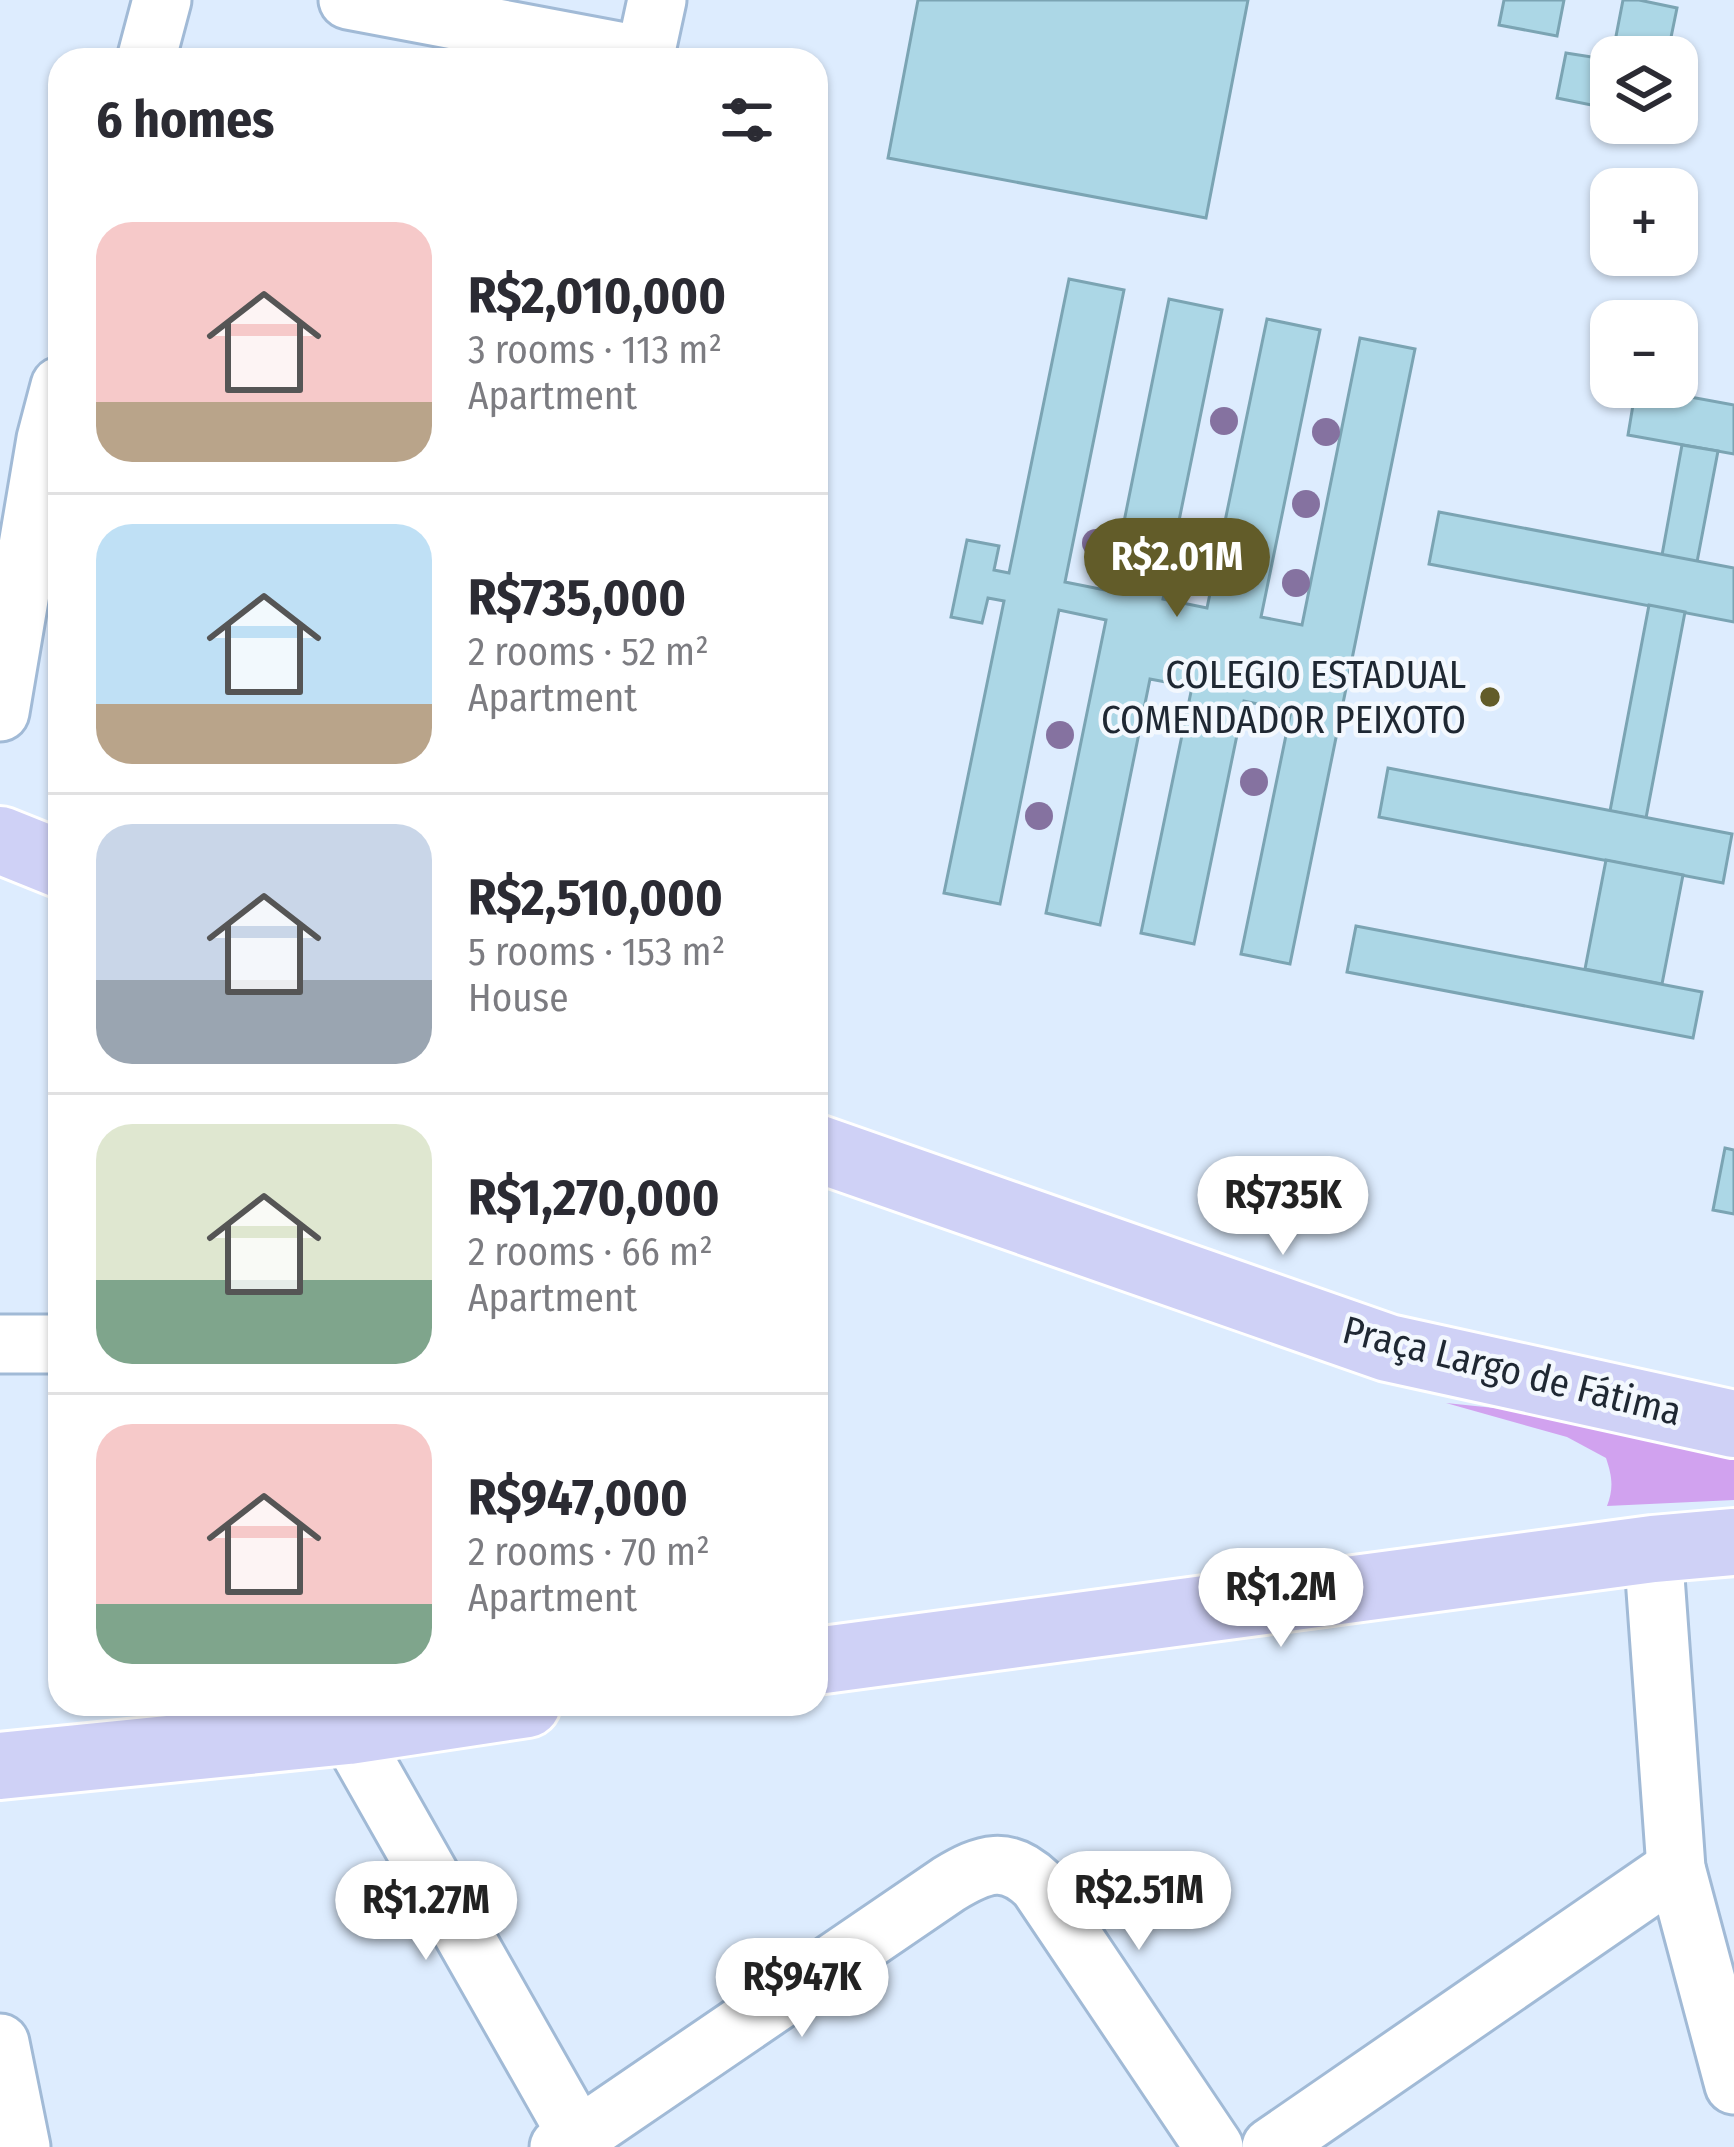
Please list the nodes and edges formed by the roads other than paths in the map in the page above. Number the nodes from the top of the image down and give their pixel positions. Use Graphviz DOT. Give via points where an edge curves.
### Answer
graph roads {
  1 [pos="162,0"];
  2 [pos="657,0"];
  3 [pos="360,1"];
  4 [pos="149,48"];
  5 [pos="595,48"];
  6 [pos="647,48"];
  7 [pos="36,416"];
  8 [pos="0,712"];
  9 [pos="0,840"];
  10 [pos="48,859"];
  11 [pos="828,1152"];
  12 [pos="0,1344"];
  13 [pos="48,1345"];
  14 [pos="1734,1424"];
  15 [pos="1734,1542"];
  16 [pos="1653,1550"];
  17 [pos="828,1659"];
  18 [pos="350,1718"];
  19 [pos="0,1766"];
  20 [pos="1676,1868"];
  21 [pos="0,2043"];
  22 [pos="1734,2085"];
  23 [pos="574,2144"];
  24 [pos="21,2147"];
  25 [pos="1214,2147"];
  26 [pos="1271,2147"];
  1 -- 4 [label="street"];
  2 -- 6 [label="street"];
  3 -- 5 [label="street"];
  7 -- 8 [label="street"];
  9 -- 10 [label="main road"];
  11 -- 14 [label="main road, Praça Largo de Fátima" via="1388,1348"];
  12 -- 13 [label="street"];
  15 -- 16 [label="main road"];
  16 -- 17 [label="main road"];
  16 -- 20 [label="street"];
  18 -- 19 [label="main road"];
  18 -- 23 [label="street"];
  20 -- 22 [label="street"];
  20 -- 26 [label="street"];
  21 -- 24 [label="street"];
  23 -- 25 [label="street" via="949,1884 996,1865 1020,1868 1038,1885"];
}
